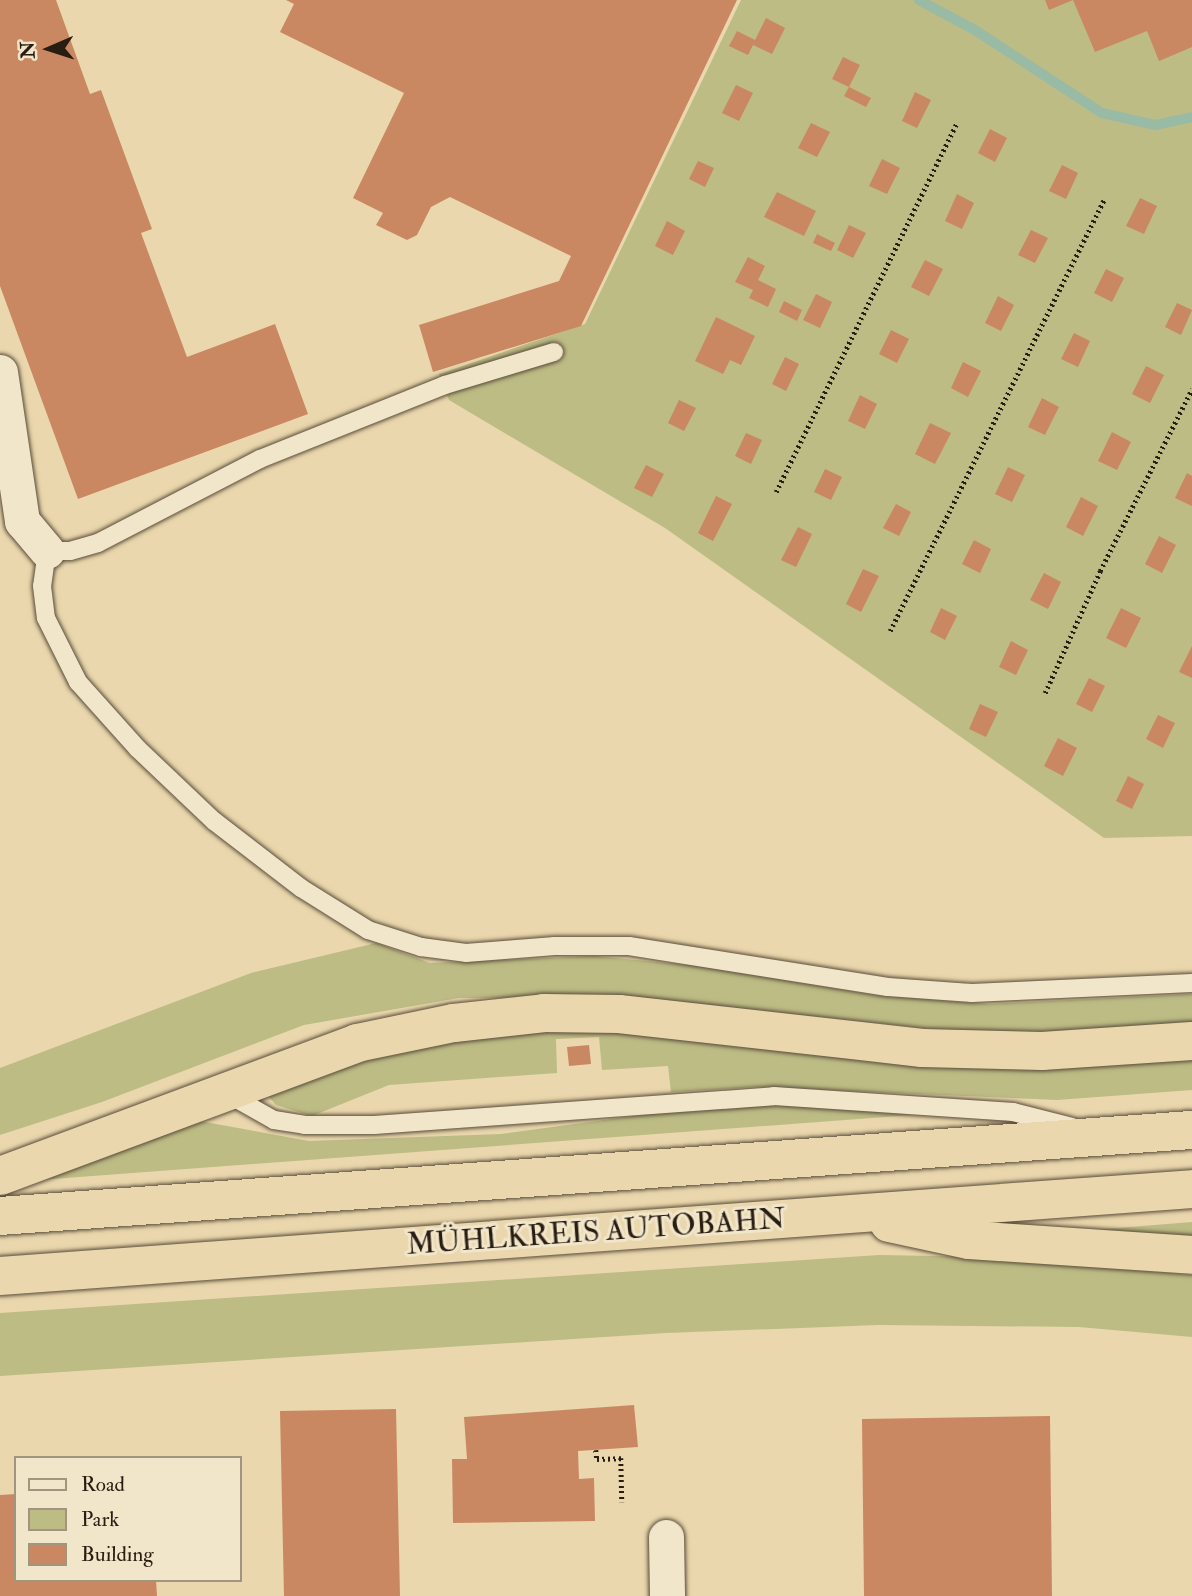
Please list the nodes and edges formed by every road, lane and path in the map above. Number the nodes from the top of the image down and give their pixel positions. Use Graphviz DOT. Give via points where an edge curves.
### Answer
graph roads {
  1 [pos="957,122"];
  2 [pos="1105,198"];
  3 [pos="554,352"];
  4 [pos="2,389"];
  5 [pos="1192,389"];
  6 [pos="776,492"];
  7 [pos="47,551"];
  8 [pos="890,631"];
  9 [pos="1045,693"];
  10 [pos="1192,983"];
  11 [pos="1192,1041"];
  12 [pos="223,1091"];
  13 [pos="1192,1130"];
  14 [pos="1110,1136"];
  15 [pos="0,1176"];
  16 [pos="1192,1189"];
  17 [pos="846,1214"];
  18 [pos="0,1216"];
  19 [pos="1190,1255"];
  20 [pos="0,1276"];
  21 [pos="596,1450"];
  22 [pos="622,1502"];
  23 [pos="666,1536"];
  24 [pos="667,1596"];
  1 -- 6 [label="path"];
  2 -- 8 [label="path"];
  3 -- 7 [label="lane" via="445,385 260,459 98,543"];
  4 -- 7 [label="street" via="22,521"];
  5 -- 9 [label="path" via="1100,571"];
  7 -- 10 [label="lane" via="42,586 46,618 78,682 214,821 301,888 368,930 421,947 466,953 629,946 888,987 972,993"];
  11 -- 12 [label="highway" via="1042,1051 922,1048 619,1014 544,1013 454,1023 357,1043"];
  12 -- 14 [label="lane" via="274,1120 304,1125 374,1125 774,1096 1013,1112"];
  12 -- 15 [label="highway" via="66,1155"];
  13 -- 14 [label="highway, MÜHLKREIS AUTOBAHN"];
  14 -- 18 [label="highway, MÜHLKREIS AUTOBAHN"];
  16 -- 17 [label="highway, MÜHLKREIS AUTOBAHN"];
  17 -- 19 [label="highway" via="969,1240"];
  17 -- 20 [label="highway, MÜHLKREIS AUTOBAHN"];
  21 -- 22 [label="path" via="597,1459 621,1458"];
  23 -- 24 [label="street"];
}
